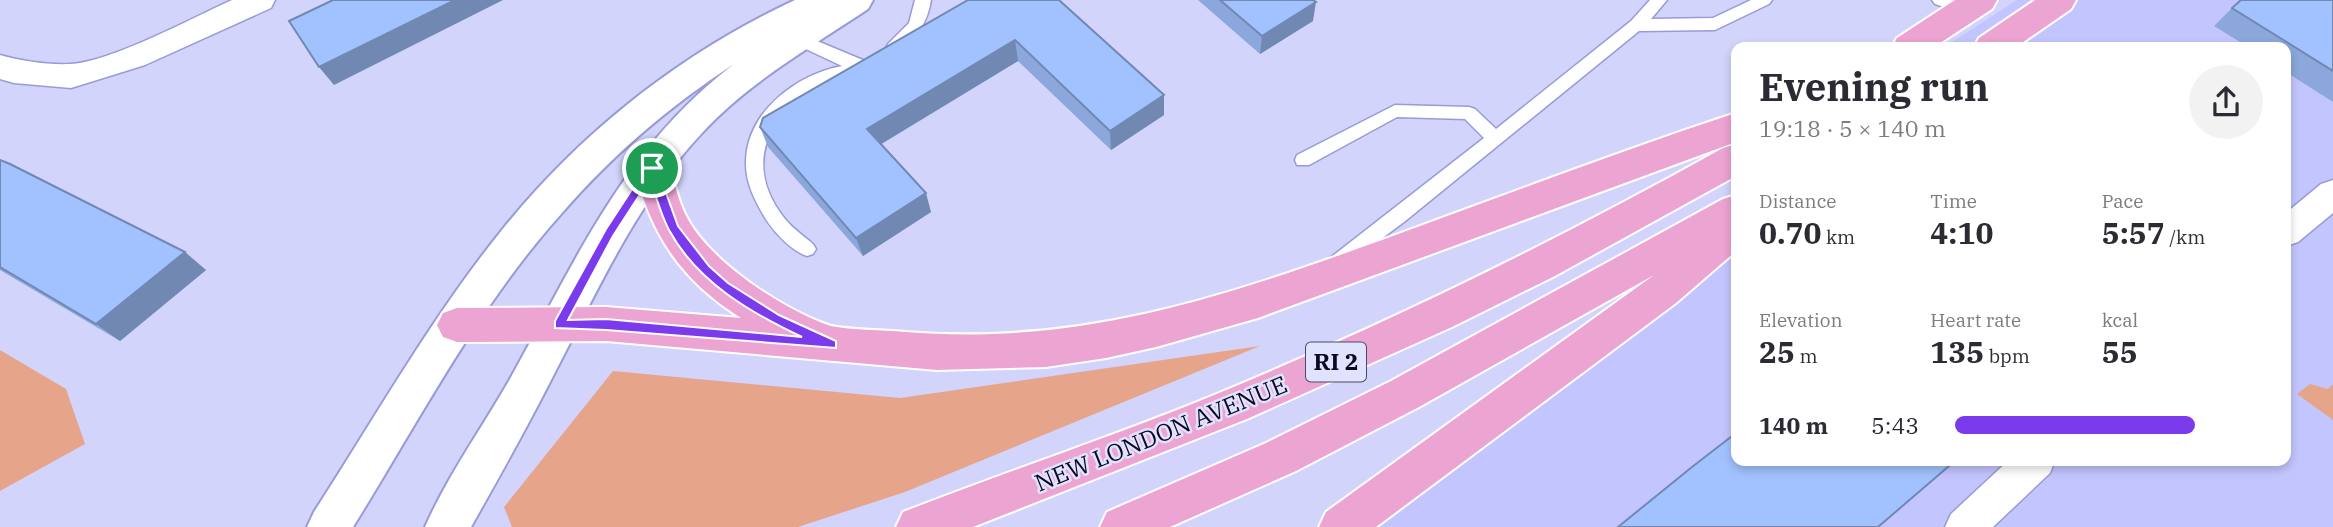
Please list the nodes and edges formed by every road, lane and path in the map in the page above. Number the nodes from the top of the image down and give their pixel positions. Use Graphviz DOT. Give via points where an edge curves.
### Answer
graph roads {
  1 [pos="260,0"];
  2 [pos="826,0"];
  3 [pos="856,0"];
  4 [pos="923,0"];
  5 [pos="1659,0"];
  6 [pos="1764,0"];
  7 [pos="2059,0"];
  8 [pos="1963,3"];
  9 [pos="1636,25"];
  10 [pos="798,39"];
  11 [pos="1915,42"];
  12 [pos="1998,42"];
  13 [pos="874,61"];
  14 [pos="0,67"];
  15 [pos="1731,129"];
  16 [pos="1495,138"];
  17 [pos="1303,160"];
  18 [pos="1731,161"];
  19 [pos="652,168"];
  20 [pos="2333,194"];
  21 [pos="1731,213"];
  22 [pos="2291,228"];
  23 [pos="1731,232"];
  24 [pos="807,249"];
  25 [pos="1307,284"];
  26 [pos="457,325"];
  27 [pos="559,325"];
  28 [pos="832,344"];
  29 [pos="2030,466"];
  30 [pos="329,527"];
  31 [pos="447,527"];
  32 [pos="918,527"];
  33 [pos="1122,527"];
  34 [pos="1341,527"];
  35 [pos="1965,527"];
  1 -- 14 [label="street" via="134,57 71,76"];
  2 -- 26 [label="street" via="727,51 627,124 547,204"];
  3 -- 10 [label="street"];
  4 -- 13 [label="lane" via="922,16 907,37"];
  5 -- 9 [label="lane"];
  6 -- 9 [label="lane" via="1716,24"];
  7 -- 12 [label="main road"];
  8 -- 11 [label="main road"];
  9 -- 16 [label="lane"];
  10 -- 13 [label="lane"];
  10 -- 19 [label="street" via="709,105"];
  13 -- 24 [label="lane" via="818,79 777,107 766,118 756,144 754,171 762,198 780,225"];
  15 -- 25 [label="main road"];
  16 -- 17 [label="lane" via="1469,113 1395,111"];
  16 -- 25 [label="lane"];
  18 -- 32 [label="main road, NEW LONDON AVENUE / RI 2" via="1546,263 1332,364 1047,481"];
  19 -- 27 [label="street" via="610,232"];
  19 -- 28 [label="main road" via="674,228 705,269 775,319"];
  20 -- 22 [label="street"];
  21 -- 33 [label="main road, RI 2" via="1405,394 1281,457"];
  23 -- 34 [label="main road" via="1662,291"];
  25 -- 28 [label="main road" via="1156,330 1058,348 937,352"];
  26 -- 27 [label="main road"];
  26 -- 30 [label="street"];
  27 -- 28 [label="main road" via="606,324"];
  27 -- 31 [label="street"];
  29 -- 35 [label="street"];
}
